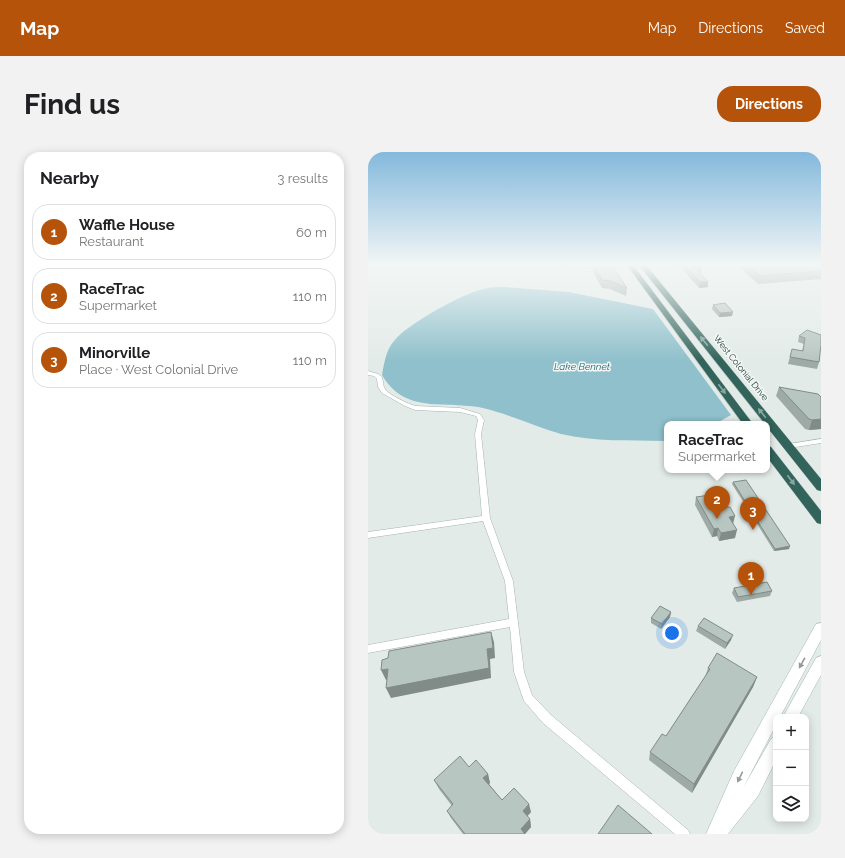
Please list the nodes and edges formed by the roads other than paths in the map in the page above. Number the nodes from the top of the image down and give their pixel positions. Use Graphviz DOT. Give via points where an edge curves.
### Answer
graph roads {
  1 [pos="653,297"];
  2 [pos="668,297"];
  3 [pos="673,303"];
  4 [pos="368,373"];
  5 [pos="746,421"];
  6 [pos="769,421"];
  7 [pos="770,423"];
  8 [pos="821,441"];
  9 [pos="789,446"];
  10 [pos="770,453"];
  11 [pos="821,487"];
  12 [pos="486,518"];
  13 [pos="821,520"];
  14 [pos="368,535"];
  15 [pos="514,622"];
  16 [pos="821,628"];
  17 [pos="368,649"];
  18 [pos="821,662"];
  19 [pos="792,714"];
  20 [pos="773,750"];
  21 [pos="684,834"];
  22 [pos="717,834"];
  1 -- 3 [label="highway"];
  1 -- 5 [label="highway, one-way"];
  2 -- 3 [label="highway, West Colonial Drive"];
  6 -- 3 [label="highway, West Colonial Drive, one-way"];
  4 -- 12 [label="street" via="380,378 384,392 406,405 415,408 460,410 478,415"];
  9 -- 7 [label="highway, West Colonial Drive, one-way"];
  8 -- 9 [label="street"];
  9 -- 11 [label="highway, West Colonial Drive"];
  10 -- 13 [label="highway, one-way"];
  12 -- 14 [label="street"];
  12 -- 15 [label="street" via="509,581"];
  15 -- 17 [label="street"];
  15 -- 21 [label="street" via="519,672 528,698 546,719"];
  16 -- 22 [label="street, one-way" via="740,777"];
  18 -- 19 [label="street"];
  20 -- 22 [label="street" via="752,790"];
}
